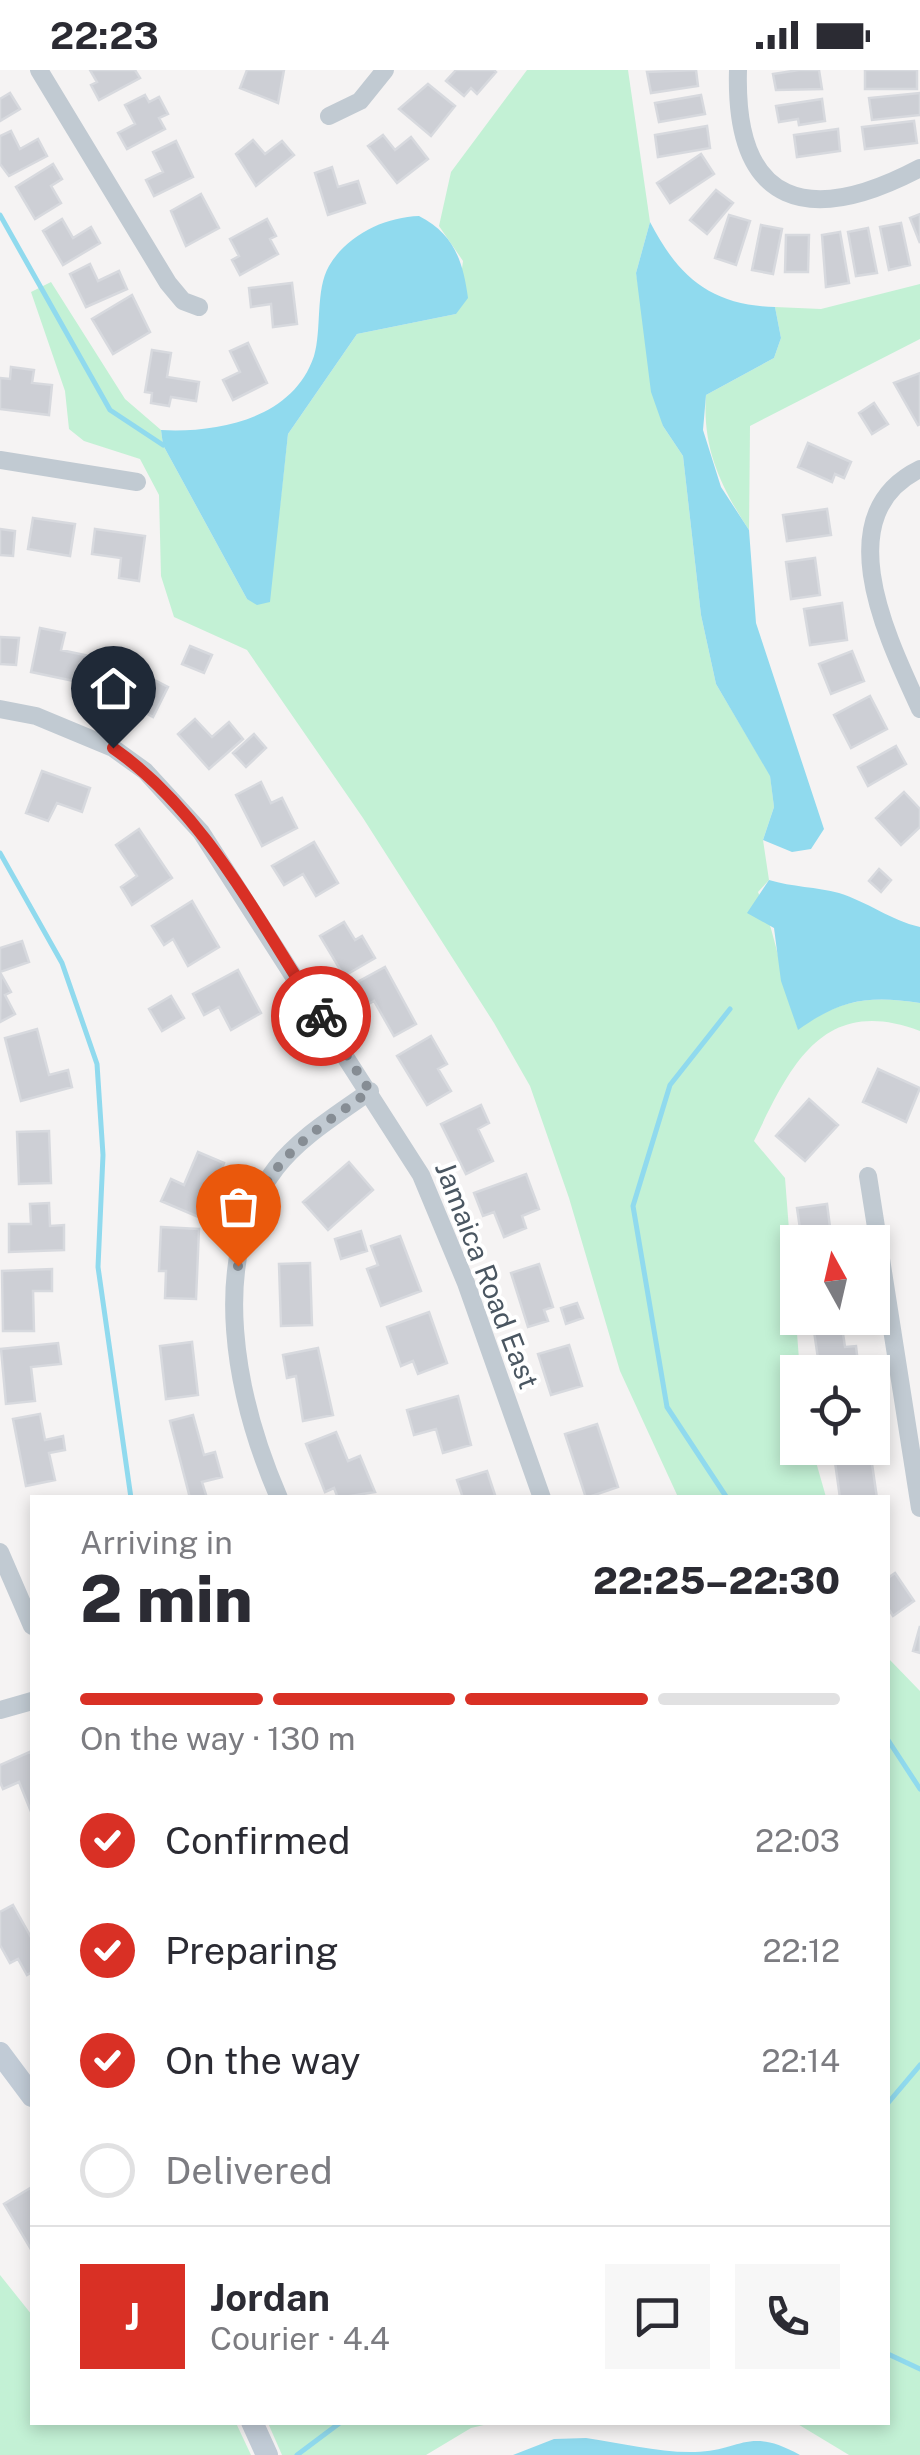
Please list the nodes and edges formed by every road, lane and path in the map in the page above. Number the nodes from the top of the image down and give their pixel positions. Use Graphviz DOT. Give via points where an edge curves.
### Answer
graph roads {
  1 [pos="39,70"];
  2 [pos="385,70"];
  3 [pos="738,70"];
  4 [pos="329,116"];
  5 [pos="920,168"];
  6 [pos="200,307"];
  7 [pos="0,460"];
  8 [pos="920,469"];
  9 [pos="137,482"];
  10 [pos="920,709"];
  11 [pos="0,710"];
  12 [pos="370,1091"];
  13 [pos="868,1176"];
  14 [pos="911,1395"];
  15 [pos="278,1495"];
  16 [pos="541,1495"];
  17 [pos="920,1508"];
  18 [pos="0,1552"];
  19 [pos="30,1621"];
  20 [pos="30,1702"];
  21 [pos="0,1710"];
  22 [pos="0,2054"];
  23 [pos="30,2093"];
  24 [pos="253,2425"];
  25 [pos="267,2455"];
  1 -- 6 [label="street" via="168,283 182,300"];
  2 -- 4 [label="street" via="360,101"];
  3 -- 5 [label="street" via="746,149 769,184 785,195 822,198 873,189"];
  7 -- 9 [label="street"];
  8 -- 10 [label="street" via="877,507 868,548 887,631"];
  11 -- 12 [label="street, Jamaica Road East" via="78,730 145,771 176,800"];
  12 -- 15 [label="street" via="304,1138 277,1167 256,1197 244,1232 238,1358 259,1452"];
  12 -- 16 [label="street, Jamaica Road East" via="441,1218"];
  13 -- 14 [label="street"];
  14 -- 17 [label="street"];
  18 -- 19 [label="street"];
  20 -- 21 [label="street"];
  22 -- 23 [label="street"];
  24 -- 25 [label="street"];
}
